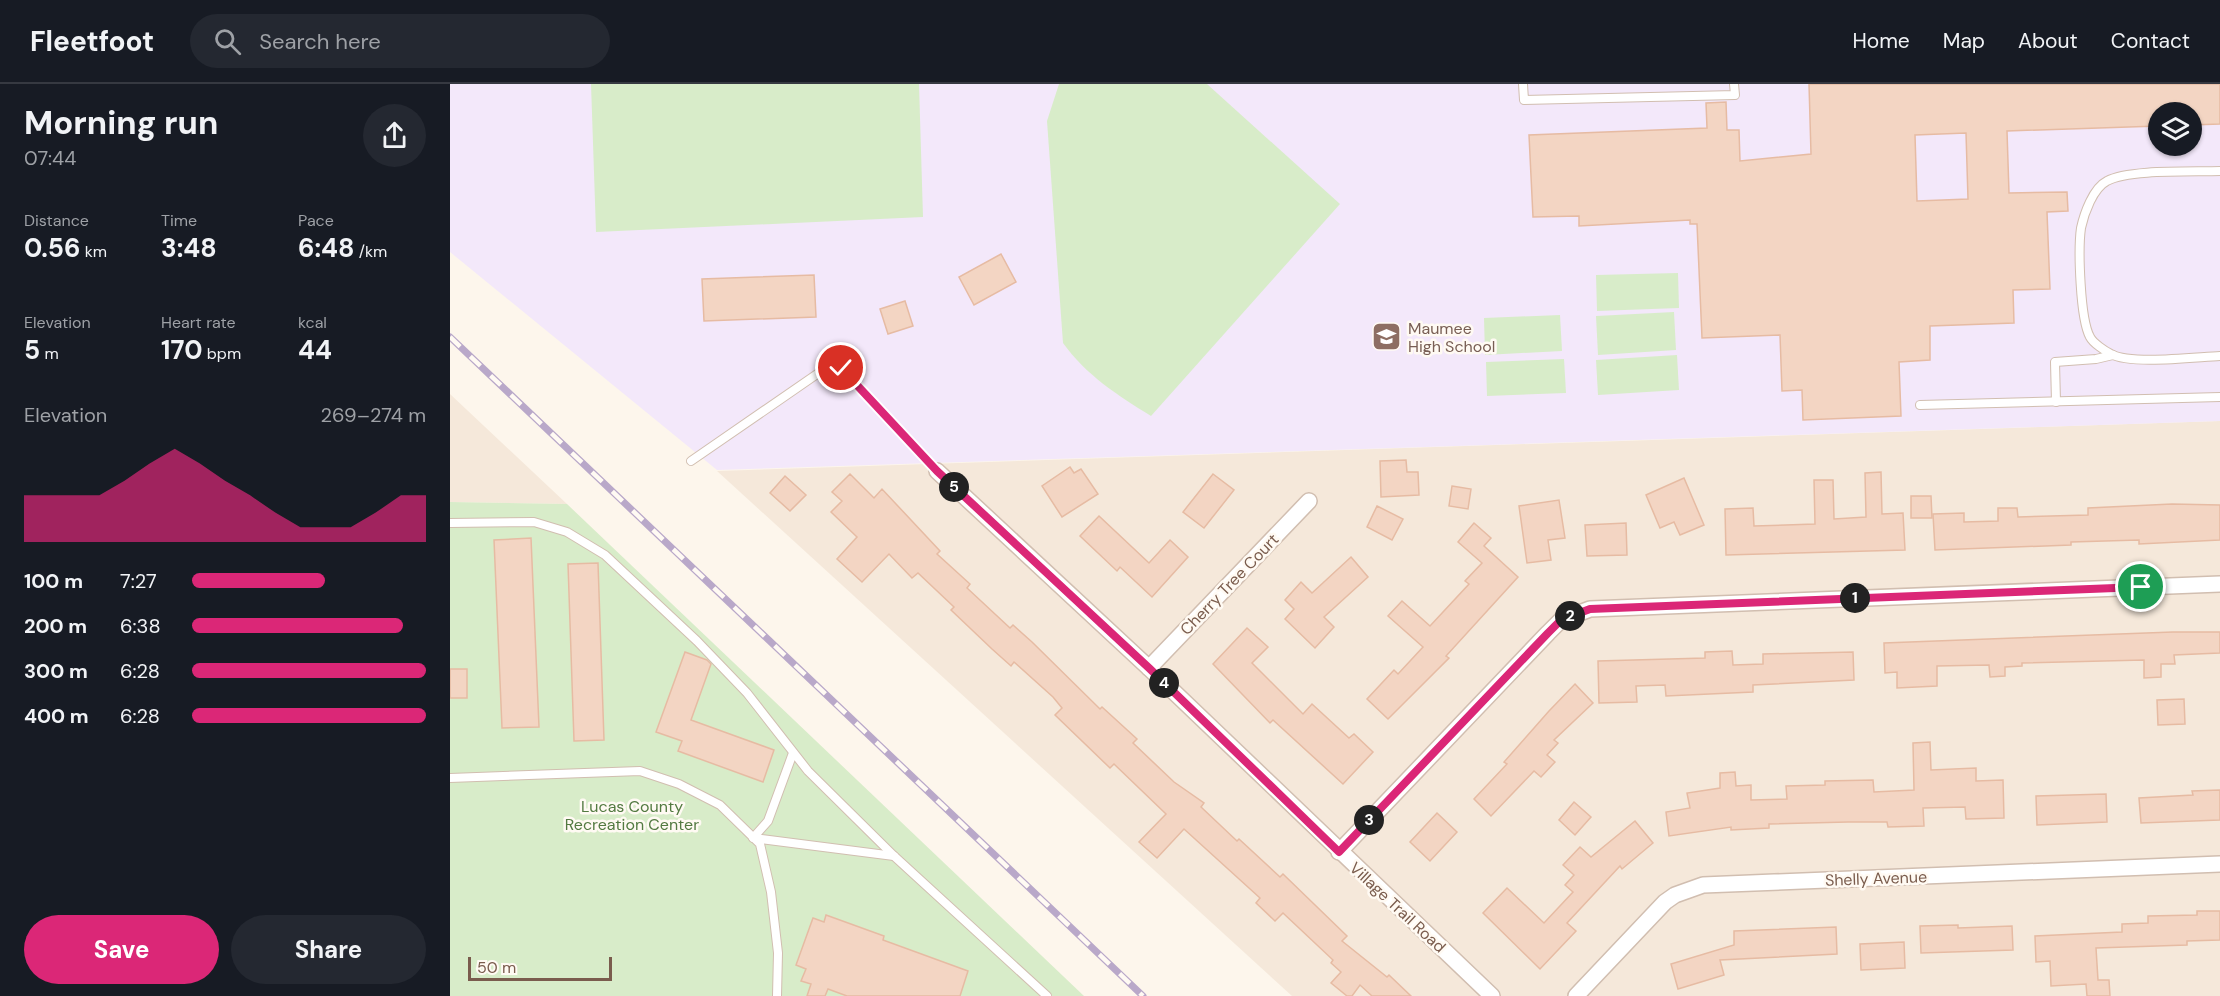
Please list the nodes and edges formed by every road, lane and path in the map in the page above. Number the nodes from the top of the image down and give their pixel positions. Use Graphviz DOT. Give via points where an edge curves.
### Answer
graph roads {
  1 [pos="1523,84"];
  2 [pos="1734,84"];
  3 [pos="2220,171"];
  4 [pos="2113,355"];
  5 [pos="2220,356"];
  6 [pos="2220,397"];
  7 [pos="2055,402"];
  8 [pos="1920,405"];
  9 [pos="691,461"];
  10 [pos="937,471"];
  11 [pos="1309,501"];
  12 [pos="450,524"];
  13 [pos="2220,584"];
  14 [pos="1149,668"];
  15 [pos="793,753"];
  16 [pos="450,778"];
  17 [pos="753,838"];
  18 [pos="1339,852"];
  19 [pos="894,856"];
  20 [pos="2220,864"];
  21 [pos="777,996"];
  22 [pos="1047,996"];
  23 [pos="1492,996"];
  24 [pos="1576,996"];
  1 -- 2 [label="lane" via="1524,100 1734,95"];
  3 -- 4 [label="lane" via="2127,175 2106,181 2092,198 2081,228 2084,315 2090,338"];
  4 -- 5 [label="lane" via="2146,359"];
  4 -- 7 [label="lane" via="2055,362"];
  6 -- 7 [label="lane"];
  7 -- 8 [label="lane"];
  9 -- 10 [label="lane" via="820,372 841,368"];
  10 -- 14 [label="street, Village Trail Road"];
  11 -- 14 [label="street, Cherry Tree Court"];
  12 -- 15 [label="lane" via="534,522 567,532 605,555 697,640 747,693"];
  13 -- 18 [label="street" via="1590,609 1561,620"];
  14 -- 18 [label="street, Village Trail Road"];
  15 -- 17 [label="lane" via="768,821"];
  15 -- 19 [label="lane"];
  16 -- 17 [label="lane" via="640,771 679,784 720,805"];
  17 -- 19 [label="lane"];
  17 -- 21 [label="lane" via="760,844 771,891 778,953"];
  18 -- 23 [label="street, Village Trail Road"];
  19 -- 22 [label="lane"];
  20 -- 24 [label="street, Shelly Avenue" via="1703,885 1665,902"];
}
